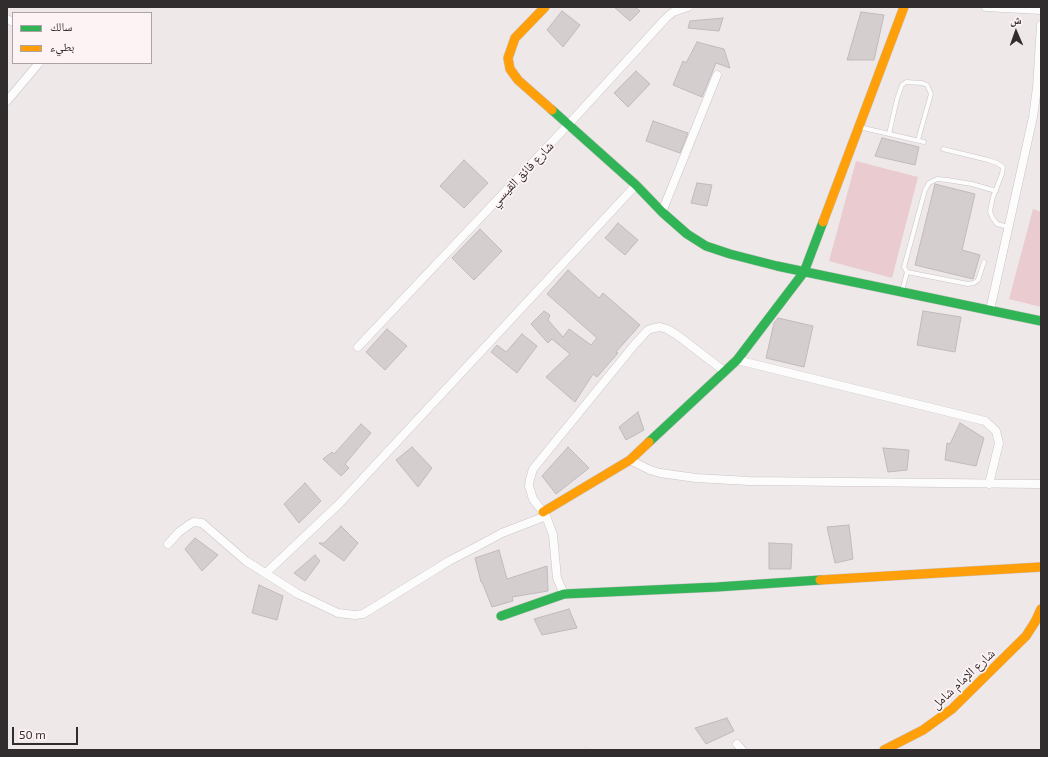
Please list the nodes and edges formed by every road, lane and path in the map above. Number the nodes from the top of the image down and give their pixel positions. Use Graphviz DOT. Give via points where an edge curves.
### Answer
graph roads {
  1 [pos="545,7"];
  2 [pos="688,7"];
  3 [pos="904,7"];
  4 [pos="986,7"];
  5 [pos="1041,10"];
  6 [pos="1041,25"];
  7 [pos="38,64"];
  8 [pos="717,75"];
  9 [pos="7,101"];
  10 [pos="568,125"];
  11 [pos="859,127"];
  12 [pos="889,134"];
  13 [pos="918,140"];
  14 [pos="924,142"];
  15 [pos="943,149"];
  16 [pos="636,185"];
  17 [pos="996,191"];
  18 [pos="662,212"];
  19 [pos="1008,228"];
  20 [pos="984,262"];
  21 [pos="804,272"];
  22 [pos="906,272"];
  23 [pos="902,292"];
  24 [pos="990,310"];
  25 [pos="1041,321"];
  26 [pos="358,347"];
  27 [pos="737,360"];
  28 [pos="724,371"];
  29 [pos="630,460"];
  30 [pos="989,484"];
  31 [pos="1041,484"];
  32 [pos="544,514"];
  33 [pos="168,544"];
  34 [pos="1041,566"];
  35 [pos="266,573"];
  36 [pos="564,594"];
  37 [pos="1041,609"];
  38 [pos="501,616"];
  39 [pos="1038,624"];
  40 [pos="585,747"];
  41 [pos="592,750"];
  42 [pos="884,750"];
  1 -- 10 [label="street" via="515,38 508,58 510,69 518,80"];
  2 -- 10 [label="street, شارع فائق القيسي" via="672,12"];
  3 -- 11 [label="street"];
  4 -- 5 [label="street"];
  6 -- 19 [label="street" via="1033,117"];
  7 -- 9 [label="street"];
  8 -- 18 [label="street"];
  10 -- 16 [label="street"];
  10 -- 26 [label="street, شارع فائق القيسي"];
  11 -- 12 [label="lane"];
  11 -- 21 [label="street"];
  12 -- 13 [label="lane"];
  12 -- 13 [label="lane" via="902,85 906,82 922,82 927,85 930,94"];
  13 -- 14 [label="lane"];
  15 -- 17 [label="lane" via="997,163 1003,167"];
  16 -- 18 [label="street"];
  16 -- 35 [label="street" via="340,503"];
  17 -- 19 [label="lane" via="992,197 990,211 997,224"];
  17 -- 22 [label="lane" via="947,180 937,179 929,183 905,265"];
  18 -- 21 [label="street" via="706,246"];
  19 -- 24 [label="street"];
  20 -- 22 [label="lane" via="978,280 974,283 960,283"];
  21 -- 23 [label="street"];
  21 -- 27 [label="street"];
  22 -- 23 [label="lane"];
  23 -- 24 [label="street"];
  24 -- 25 [label="street"];
  27 -- 28 [label="street"];
  27 -- 30 [label="street" via="985,421 996,431 1000,443"];
  28 -- 29 [label="street"];
  28 -- 32 [label="street" via="667,329 654,328 644,334 533,469 529,486"];
  29 -- 30 [label="street" via="660,473 696,478"];
  29 -- 32 [label="street"];
  30 -- 31 [label="street"];
  32 -- 35 [label="street" via="456,557 362,614 338,613 298,594"];
  32 -- 36 [label="street" via="554,544 557,578"];
  33 -- 35 [label="street" via="190,524 202,523 246,561"];
  34 -- 36 [label="street"];
  36 -- 38 [label="street"];
  37 -- 39 [label="street, شارع الإمام شامل"];
  39 -- 42 [label="street, شارع الإمام شامل" via="952,709 923,730"];
  40 -- 41 [label="path"];
}
